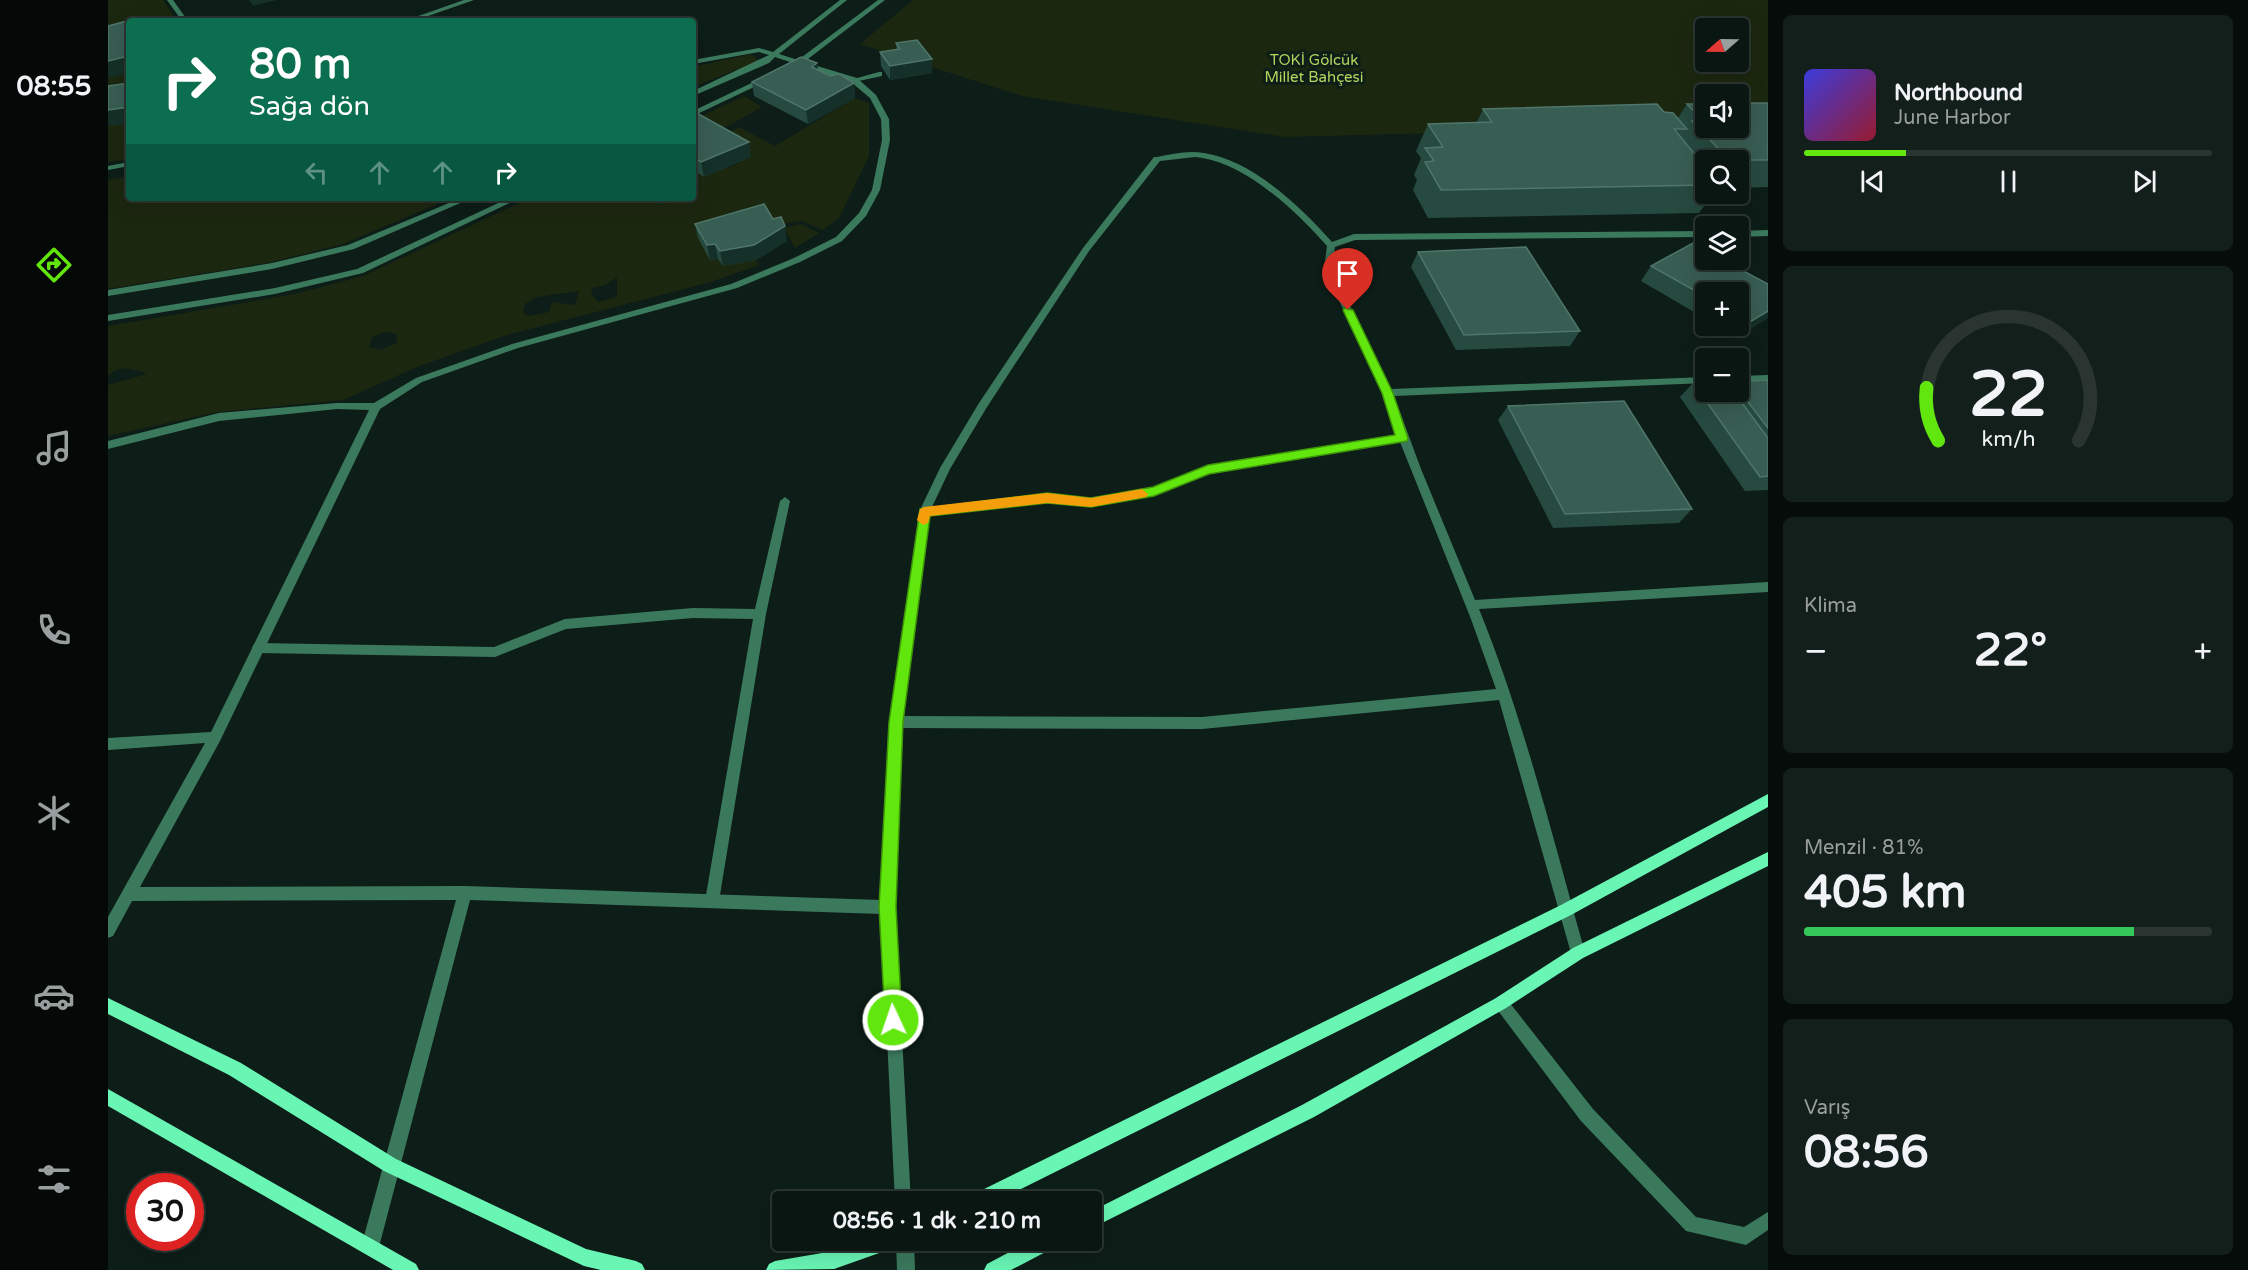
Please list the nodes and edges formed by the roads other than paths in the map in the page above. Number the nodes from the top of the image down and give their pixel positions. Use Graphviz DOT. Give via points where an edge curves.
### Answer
graph roads {
  1 [pos="170,0"];
  2 [pos="471,0"];
  3 [pos="844,0"];
  4 [pos="882,0"];
  5 [pos="183,18"];
  6 [pos="416,18"];
  7 [pos="774,55"];
  8 [pos="696,61"];
  9 [pos="800,64"];
  10 [pos="789,69"];
  11 [pos="779,74"];
  12 [pos="879,74"];
  13 [pos="854,80"];
  14 [pos="696,93"];
  15 [pos="696,113"];
  16 [pos="126,165"];
  17 [pos="108,168"];
  18 [pos="461,201"];
  19 [pos="510,201"];
  20 [pos="1695,234"];
  21 [pos="1749,234"];
  22 [pos="1768,234"];
  23 [pos="1331,246"];
  24 [pos="108,293"];
  25 [pos="108,318"];
  26 [pos="1768,378"];
  27 [pos="1749,379"];
  28 [pos="1695,380"];
  29 [pos="1388,393"];
  30 [pos="375,407"];
  31 [pos="1402,438"];
  32 [pos="108,445"];
  33 [pos="785,501"];
  34 [pos="924,512"];
  35 [pos="1768,587"];
  36 [pos="1471,605"];
  37 [pos="760,614"];
  38 [pos="258,648"];
  39 [pos="1504,694"];
  40 [pos="896,722"];
  41 [pos="215,737"];
  42 [pos="108,744"];
  43 [pos="1768,800"];
  44 [pos="1768,860"];
  45 [pos="465,893"];
  46 [pos="129,894"];
  47 [pos="711,901"];
  48 [pos="888,907"];
  49 [pos="1566,910"];
  50 [pos="108,931"];
  51 [pos="1578,953"];
  52 [pos="1501,1003"];
  53 [pos="108,1006"];
  54 [pos="108,1097"];
  55 [pos="390,1165"];
  56 [pos="902,1191"];
  57 [pos="998,1191"];
  58 [pos="1102,1215"];
  59 [pos="1768,1221"];
  60 [pos="370,1247"];
  61 [pos="860,1251"];
  62 [pos="905,1251"];
  63 [pos="1030,1251"];
  64 [pos="410,1270"];
  65 [pos="636,1270"];
  66 [pos="775,1270"];
  67 [pos="906,1270"];
  68 [pos="993,1270"];
  1 -- 5 [label="street"];
  2 -- 6 [label="street"];
  3 -- 7 [label="street"];
  4 -- 9 [label="street"];
  7 -- 8 [label="street" via="759,50"];
  7 -- 9 [label="street"];
  7 -- 14 [label="street"];
  9 -- 10 [label="street"];
  9 -- 13 [label="street"];
  11 -- 15 [label="street"];
  12 -- 13 [label="street"];
  13 -- 30 [label="street" via="873,97 885,119 886,140 876,190 863,214 839,238 734,286 515,346 419,380"];
  16 -- 17 [label="street"];
  18 -- 24 [label="street" via="351,247 272,266"];
  19 -- 25 [label="street" via="360,271 275,291"];
  20 -- 23 [label="street" via="1354,237"];
  21 -- 22 [label="street"];
  23 -- 29 [label="street" via="1329,269"];
  23 -- 34 [label="street" via="1292,208 1231,164 1195,155 1157,159 1086,250 983,405"];
  26 -- 27 [label="street"];
  28 -- 29 [label="street"];
  29 -- 31 [label="street"];
  30 -- 32 [label="street" via="337,406 219,417"];
  30 -- 38 [label="street"];
  31 -- 34 [label="street" via="1208,470 1154,491 1091,502 1047,498"];
  31 -- 36 [label="street"];
  33 -- 37 [label="street"];
  34 -- 40 [label="street"];
  35 -- 36 [label="street"];
  36 -- 39 [label="street"];
  37 -- 38 [label="street" via="693,613 565,624 495,652"];
  37 -- 47 [label="street"];
  38 -- 41 [label="street"];
  39 -- 40 [label="street" via="1202,723"];
  39 -- 49 [label="street"];
  40 -- 48 [label="street"];
  41 -- 42 [label="street"];
  41 -- 46 [label="street"];
  43 -- 49 [label="main road"];
  44 -- 51 [label="main road"];
  45 -- 46 [label="street"];
  45 -- 47 [label="street"];
  45 -- 55 [label="street"];
  46 -- 50 [label="street"];
  47 -- 48 [label="street"];
  48 -- 56 [label="street"];
  49 -- 51 [label="street"];
  49 -- 57 [label="main road"];
  51 -- 52 [label="main road"];
  52 -- 58 [label="main road" via="1308,1111"];
  52 -- 59 [label="street" via="1587,1115 1692,1225 1746,1236"];
  53 -- 55 [label="main road" via="235,1069"];
  54 -- 60 [label="main road"];
  55 -- 60 [label="street"];
  55 -- 65 [label="main road" via="584,1257"];
  60 -- 64 [label="main road"];
  61 -- 66 [label="main road" via="834,1260"];
  62 -- 67 [label="street"];
  63 -- 68 [label="main road"];
}
